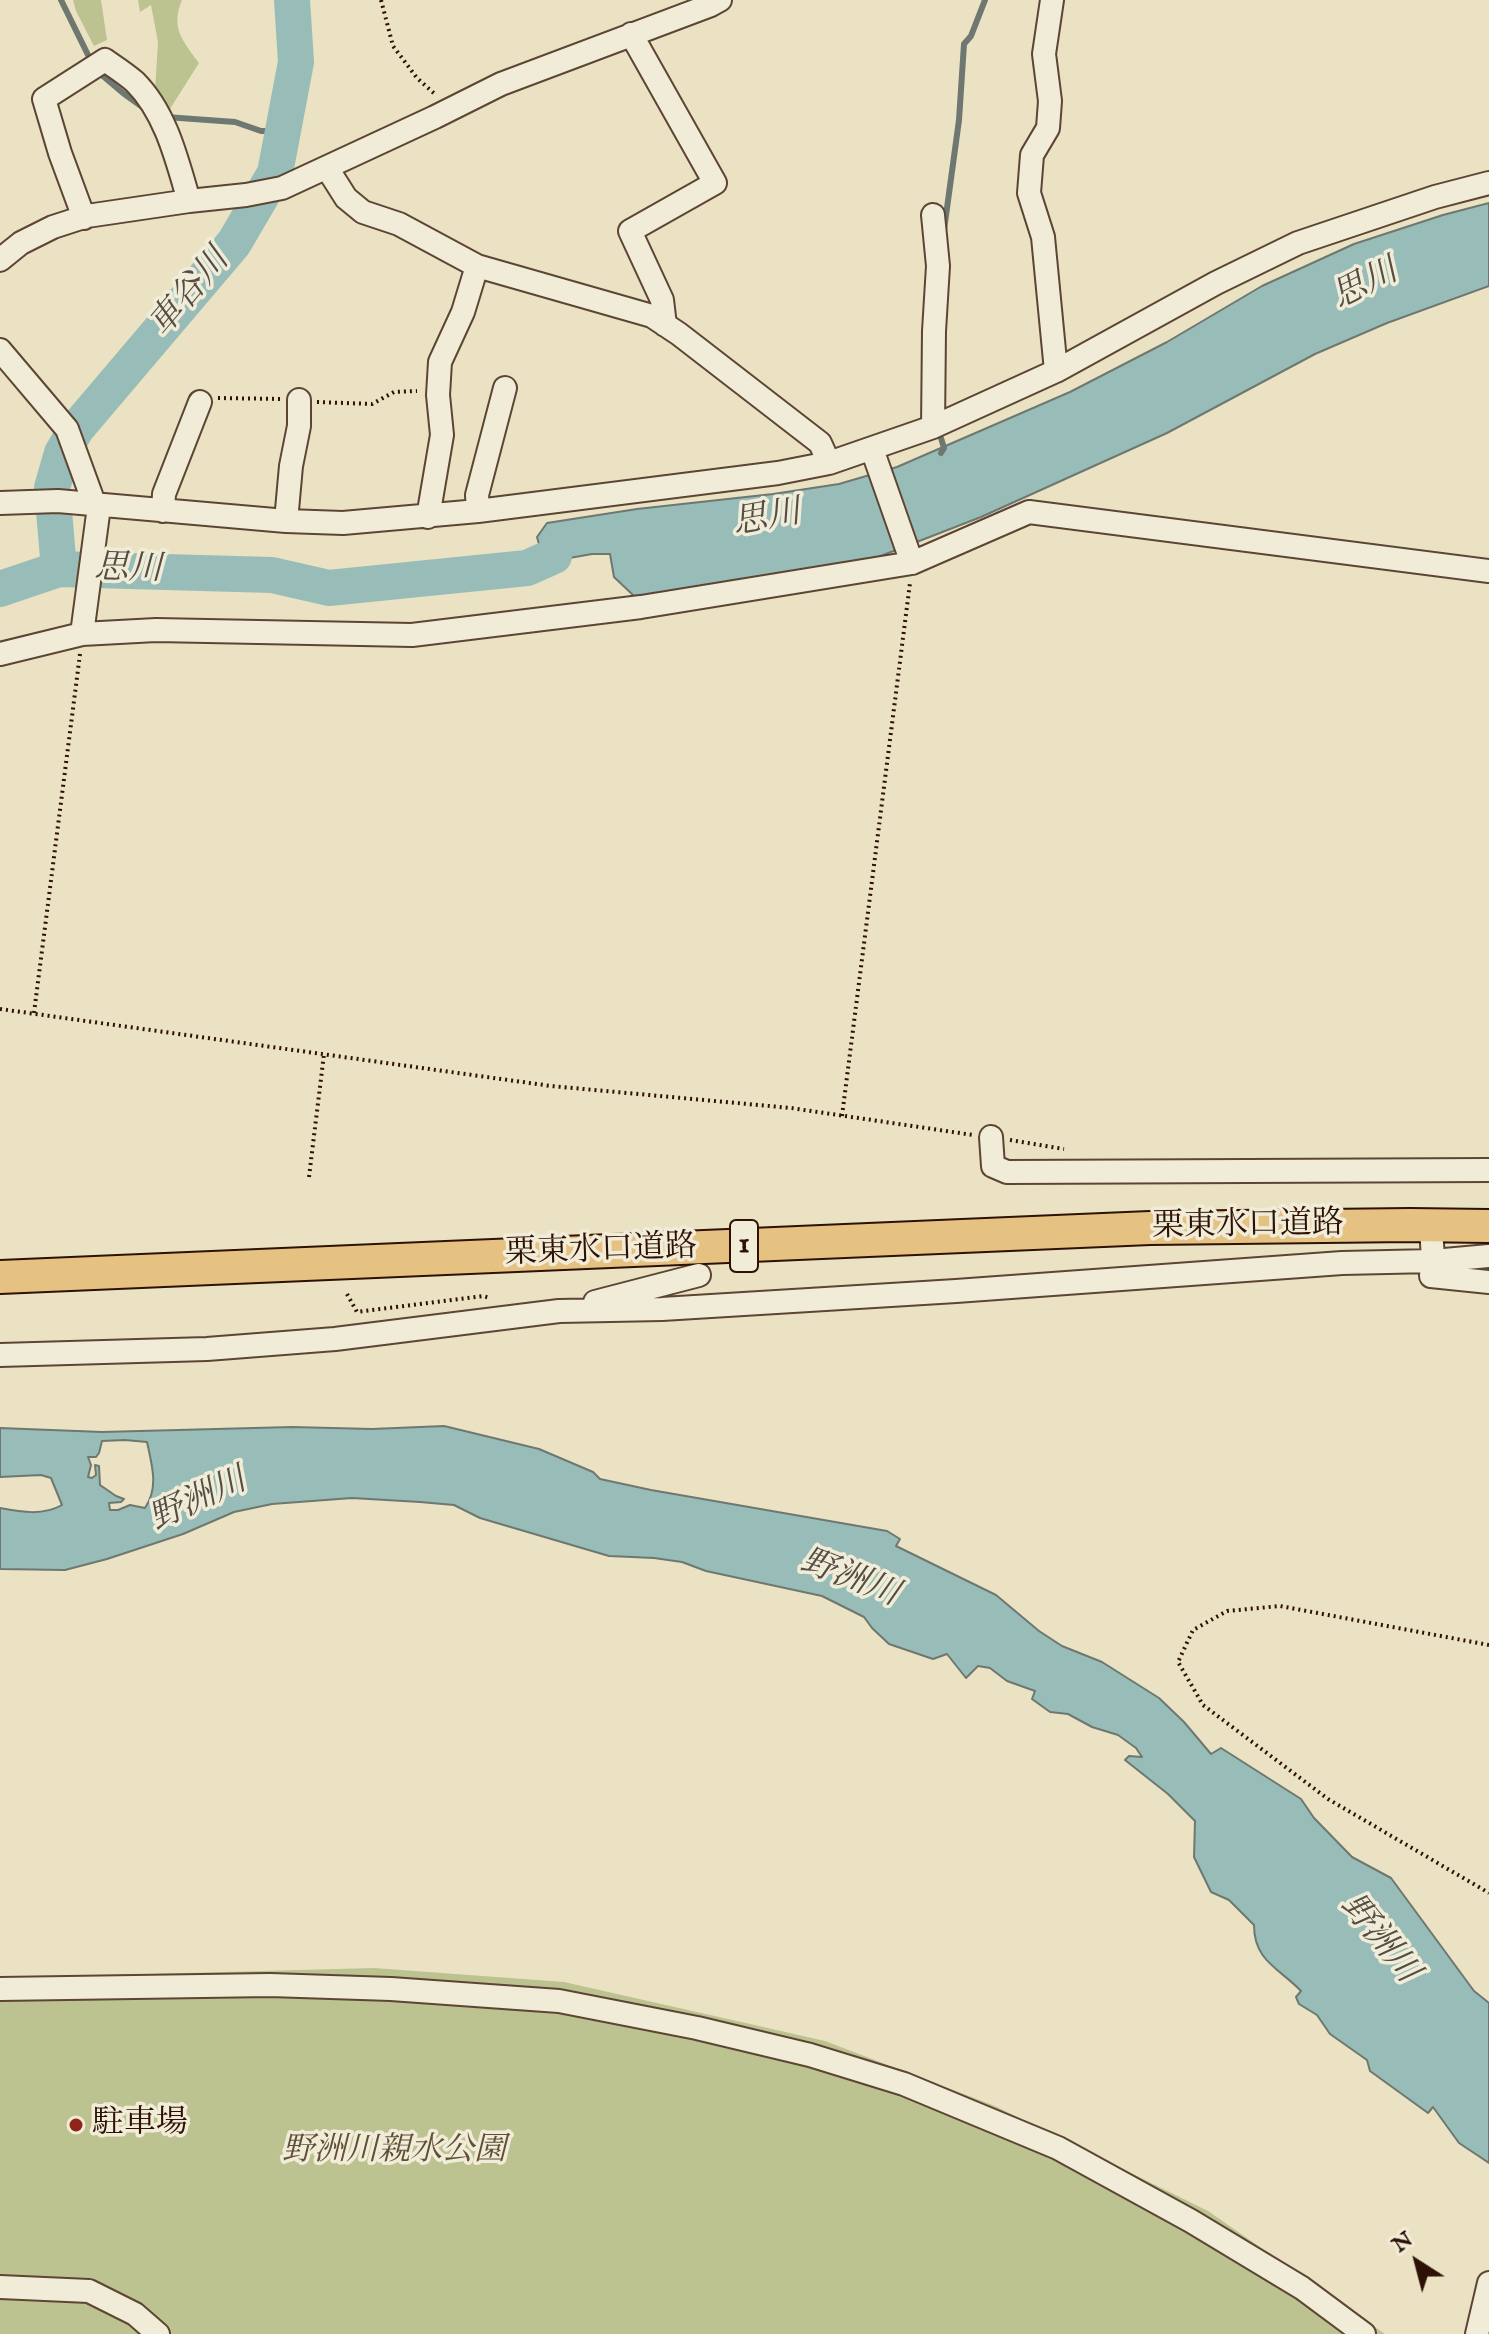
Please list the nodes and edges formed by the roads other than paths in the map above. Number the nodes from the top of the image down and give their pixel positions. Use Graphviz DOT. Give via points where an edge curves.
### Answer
graph roads {
  1 [pos="720,0"];
  2 [pos="1052,0"];
  3 [pos="631,34"];
  4 [pos="327,168"];
  5 [pos="1489,183"];
  6 [pos="189,201"];
  7 [pos="933,215"];
  8 [pos="84,218"];
  9 [pos="0,260"];
  10 [pos="477,266"];
  11 [pos="665,325"];
  12 [pos="0,350"];
  13 [pos="1056,371"];
  14 [pos="505,388"];
  15 [pos="299,400"];
  16 [pos="200,402"];
  17 [pos="933,427"];
  18 [pos="874,453"];
  19 [pos="829,463"];
  20 [pos="0,503"];
  21 [pos="95,509"];
  22 [pos="163,511"];
  23 [pos="478,511"];
  24 [pos="428,517"];
  25 [pos="286,521"];
  26 [pos="910,558"];
  27 [pos="1489,571"];
  28 [pos="83,631"];
  29 [pos="0,654"];
  30 [pos="991,1137"];
  31 [pos="1489,1170"];
  32 [pos="1431,1225"];
  33 [pos="1489,1226"];
  34 [pos="1489,1256"];
  35 [pos="1433,1261"];
  36 [pos="699,1275"];
  37 [pos="0,1277"];
  38 [pos="1489,1282"];
  39 [pos="559,1311"];
  40 [pos="0,1355"];
  41 [pos="0,1989"];
  42 [pos="1489,2283"];
  43 [pos="0,2287"];
  44 [pos="158,2334"];
  45 [pos="1364,2334"];
  46 [pos="1477,2334"];
  1 -- 3 [label="street"];
  2 -- 13 [label="street" via="1044,54 1048,128 1032,155 1029,193 1043,237"];
  3 -- 4 [label="street" via="501,84"];
  3 -- 11 [label="street" via="715,183 630,231 662,300"];
  4 -- 6 [label="street" via="282,188"];
  4 -- 10 [label="street" via="346,198 363,212 399,224"];
  5 -- 13 [label="street" via="1298,243"];
  6 -- 8 [label="street"];
  6 -- 8 [label="street" via="174,148 156,111 136,83 105,60 44,99"];
  7 -- 17 [label="street" via="938,266"];
  8 -- 9 [label="street" via="53,227"];
  10 -- 11 [label="street" via="652,316"];
  10 -- 24 [label="street" via="440,362 442,435"];
  11 -- 19 [label="street" via="820,443"];
  12 -- 21 [label="street" via="71,438"];
  13 -- 17 [label="street"];
  14 -- 23 [label="street" via="477,495"];
  15 -- 25 [label="street"];
  16 -- 22 [label="street" via="164,494"];
  17 -- 18 [label="street"];
  18 -- 19 [label="street"];
  18 -- 26 [label="street"];
  19 -- 23 [label="street"];
  20 -- 21 [label="street" via="49,501"];
  21 -- 22 [label="street"];
  21 -- 28 [label="street"];
  22 -- 25 [label="street"];
  23 -- 24 [label="street"];
  24 -- 25 [label="street"];
  26 -- 27 [label="street" via="1029,512"];
  26 -- 28 [label="street" via="641,607 412,635"];
  28 -- 29 [label="street"];
  30 -- 31 [label="street" via="993,1166 1007,1172"];
  32 -- 33 [label="highway, 栗東水口道路 / 1"];
  32 -- 35 [label="street"];
  32 -- 37 [label="highway, 栗東水口道路 / 1" via="1150,1228"];
  34 -- 35 [label="street"];
  35 -- 38 [label="street" via="1431,1276"];
  35 -- 39 [label="street"];
  36 -- 39 [label="street"];
  39 -- 40 [label="street" via="335,1339"];
  41 -- 45 [label="street" via="270,1985 559,2001 810,2055 904,2084 1058,2148 1302,2288"];
  42 -- 46 [label="street"];
  43 -- 44 [label="street" via="89,2291 135,2314"];
}
